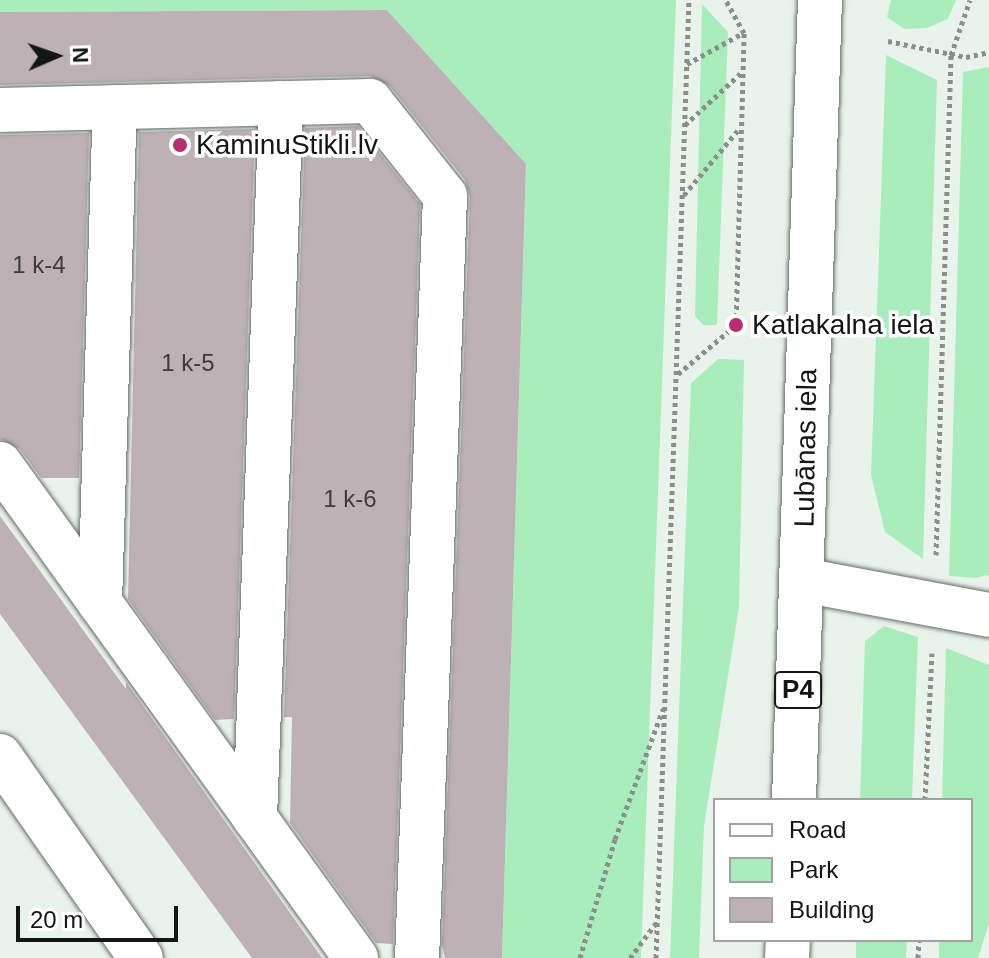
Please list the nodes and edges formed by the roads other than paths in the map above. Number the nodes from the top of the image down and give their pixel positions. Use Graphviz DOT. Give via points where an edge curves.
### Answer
graph roads {
  1 [pos="820,0"];
  2 [pos="281,103"];
  3 [pos="115,107"];
  4 [pos="0,110"];
  5 [pos="0,464"];
  6 [pos="802,580"];
  7 [pos="100,603"];
  8 [pos="989,615"];
  9 [pos="0,756"];
  10 [pos="794,798"];
  11 [pos="255,818"];
  12 [pos="141,958"];
  13 [pos="356,958"];
  14 [pos="417,958"];
  1 -- 6 [label="main road, Lubānas iela / P4"];
  2 -- 3 [label="main road"];
  2 -- 11 [label="main road"];
  2 -- 14 [label="main road" via="370,101 445,196"];
  3 -- 4 [label="main road"];
  3 -- 7 [label="main road"];
  5 -- 7 [label="main road"];
  6 -- 8 [label="main road"];
  6 -- 10 [label="main road, Lubānas iela / P4"];
  7 -- 11 [label="main road"];
  9 -- 12 [label="main road"];
  11 -- 13 [label="main road"];
}
